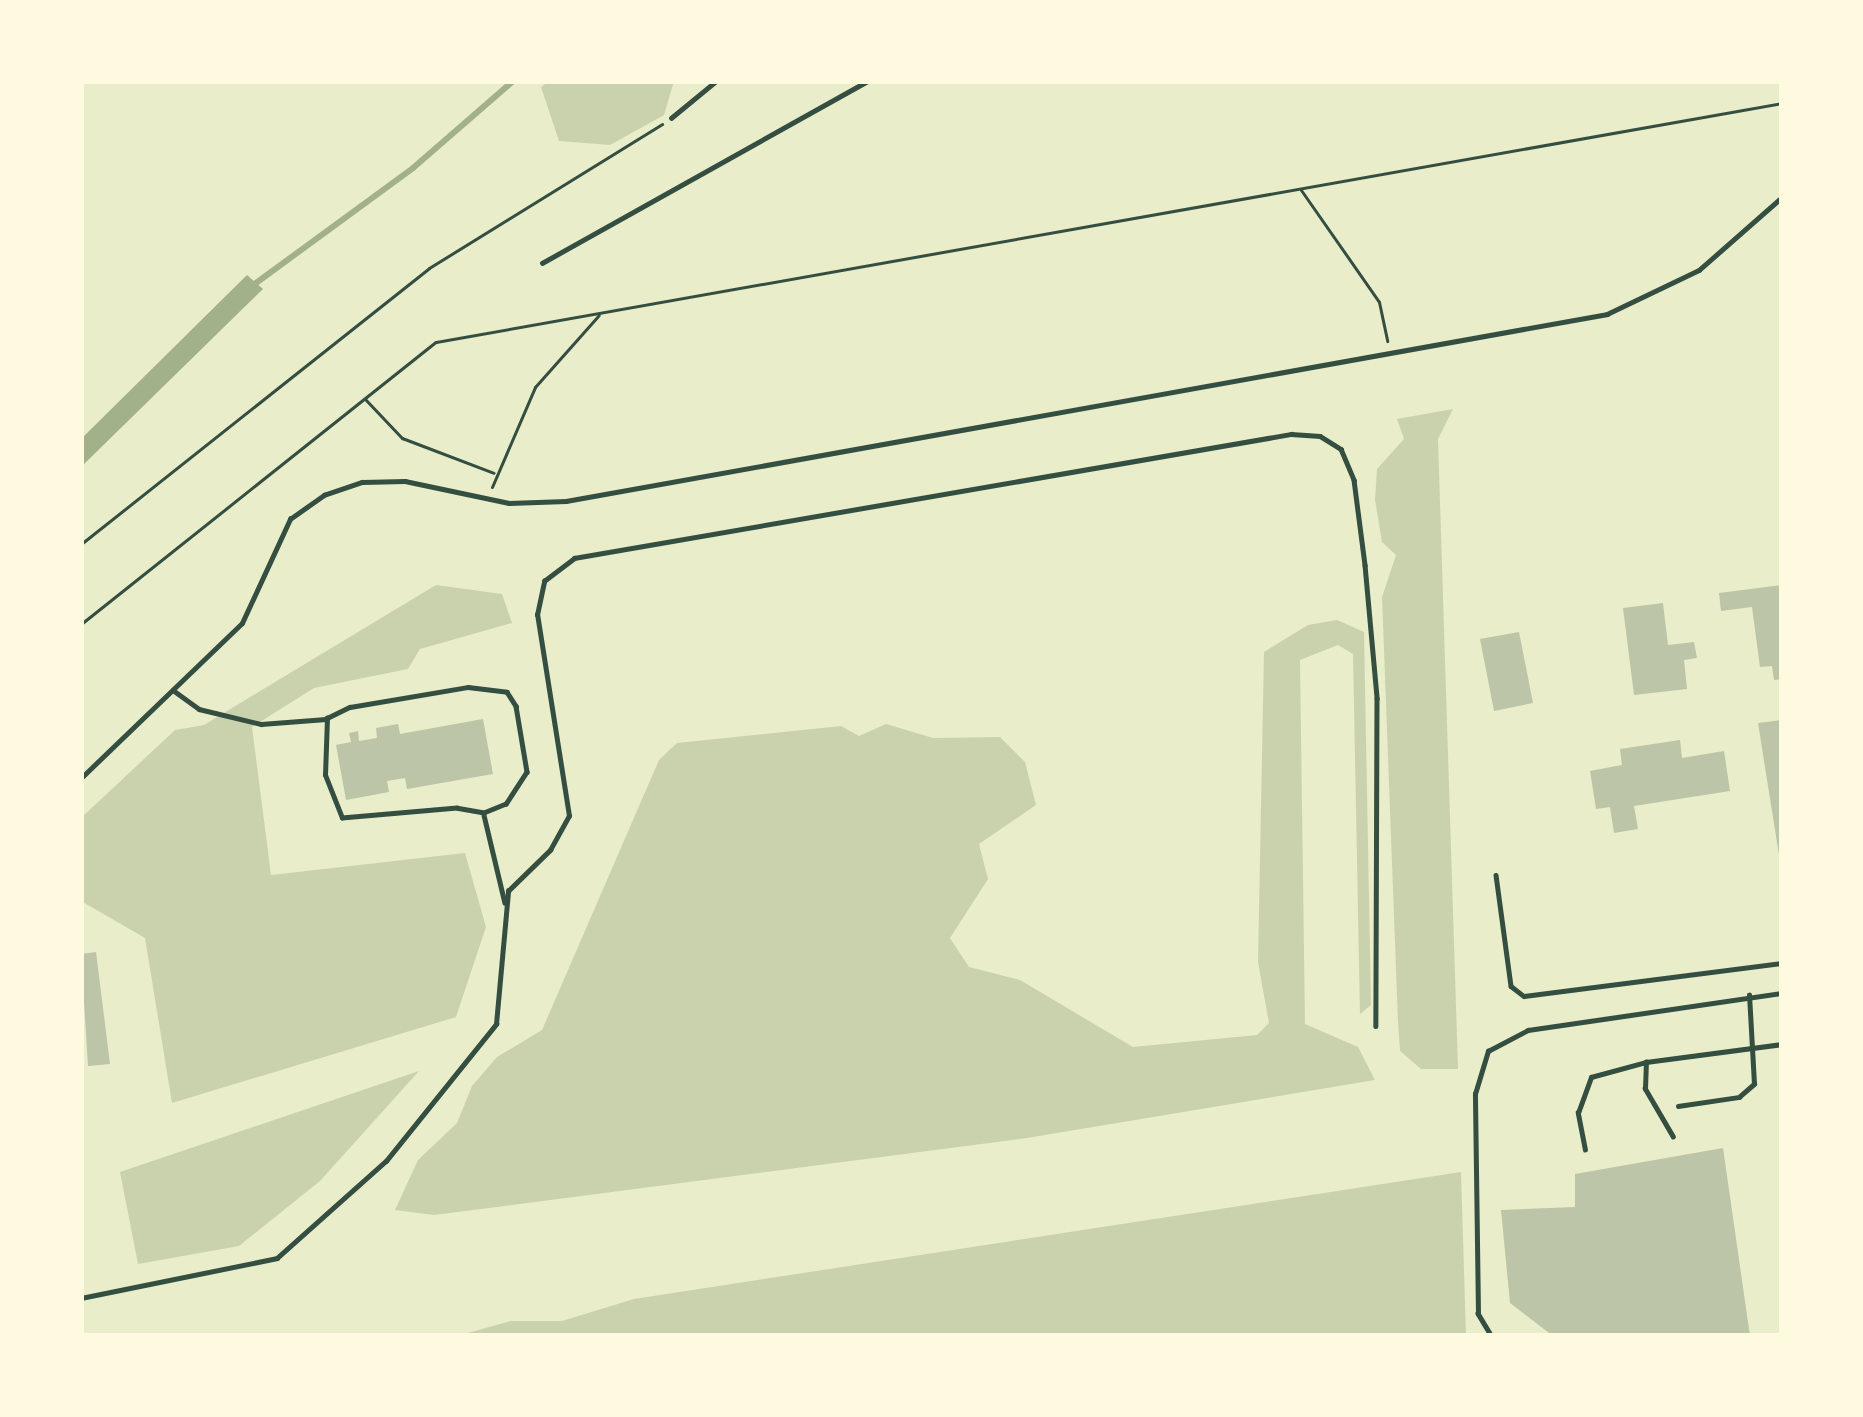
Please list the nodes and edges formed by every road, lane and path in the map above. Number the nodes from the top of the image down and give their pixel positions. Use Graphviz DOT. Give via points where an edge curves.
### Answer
graph roads {
  1 [pos="716,81"];
  2 [pos="868,81"];
  3 [pos="1782,103"];
  4 [pos="671,118"];
  5 [pos="1300,189"];
  6 [pos="1782,197"];
  7 [pos="542,262"];
  8 [pos="600,314"];
  9 [pos="1387,355"];
  10 [pos="364,398"];
  11 [pos="496,473"];
  12 [pos="489,501"];
  13 [pos="81,544"];
  14 [pos="81,623"];
  15 [pos="172,690"];
  16 [pos="327,718"];
  17 [pos="81,778"];
  18 [pos="484,813"];
  19 [pos="1496,875"];
  20 [pos="506,908"];
  21 [pos="1782,963"];
  22 [pos="1782,993"];
  23 [pos="1749,995"];
  24 [pos="1376,1026"];
  25 [pos="1782,1044"];
  26 [pos="1756,1047"];
  27 [pos="1646,1062"];
  28 [pos="1678,1106"];
  29 [pos="1673,1137"];
  30 [pos="1585,1150"];
  31 [pos="81,1298"];
  32 [pos="1491,1336"];
  1 -- 4 [label="lane"];
  2 -- 7 [label="lane"];
  3 -- 5 [label="path"];
  4 -- 13 [label="path" via="429,268"];
  5 -- 8 [label="path"];
  5 -- 9 [label="path" via="1379,302"];
  6 -- 9 [label="lane" via="1700,270 1607,314"];
  8 -- 10 [label="path" via="436,342"];
  8 -- 11 [label="path" via="535,387"];
  9 -- 12 [label="lane" via="566,501"];
  10 -- 11 [label="path" via="402,438"];
  10 -- 14 [label="path"];
  11 -- 12 [label="path"];
  12 -- 15 [label="lane" via="405,481 362,482 324,495 290,519 242,623"];
  15 -- 16 [label="lane" via="200,709 261,724"];
  15 -- 17 [label="lane"];
  16 -- 18 [label="lane" via="325,775 343,818"];
  16 -- 18 [label="lane" via="468,687 507,692 527,772 506,804"];
  18 -- 20 [label="lane"];
  19 -- 21 [label="lane" via="1516,994"];
  20 -- 24 [label="lane" via="508,891 550,850 569,815 537,615 544,581 574,558 1292,434 1320,436 1341,449 1354,480 1365,565 1377,698"];
  20 -- 31 [label="lane" via="496,1024 386,1161 277,1258"];
  22 -- 23 [label="lane"];
  23 -- 26 [label="lane"];
  23 -- 32 [label="lane" via="1528,1030 1489,1051 1475,1094 1478,1314"];
  25 -- 26 [label="lane"];
  26 -- 27 [label="lane"];
  26 -- 28 [label="lane" via="1759,1072 1739,1097"];
  27 -- 29 [label="lane" via="1645,1089"];
  27 -- 30 [label="lane" via="1591,1077 1578,1113"];
}
